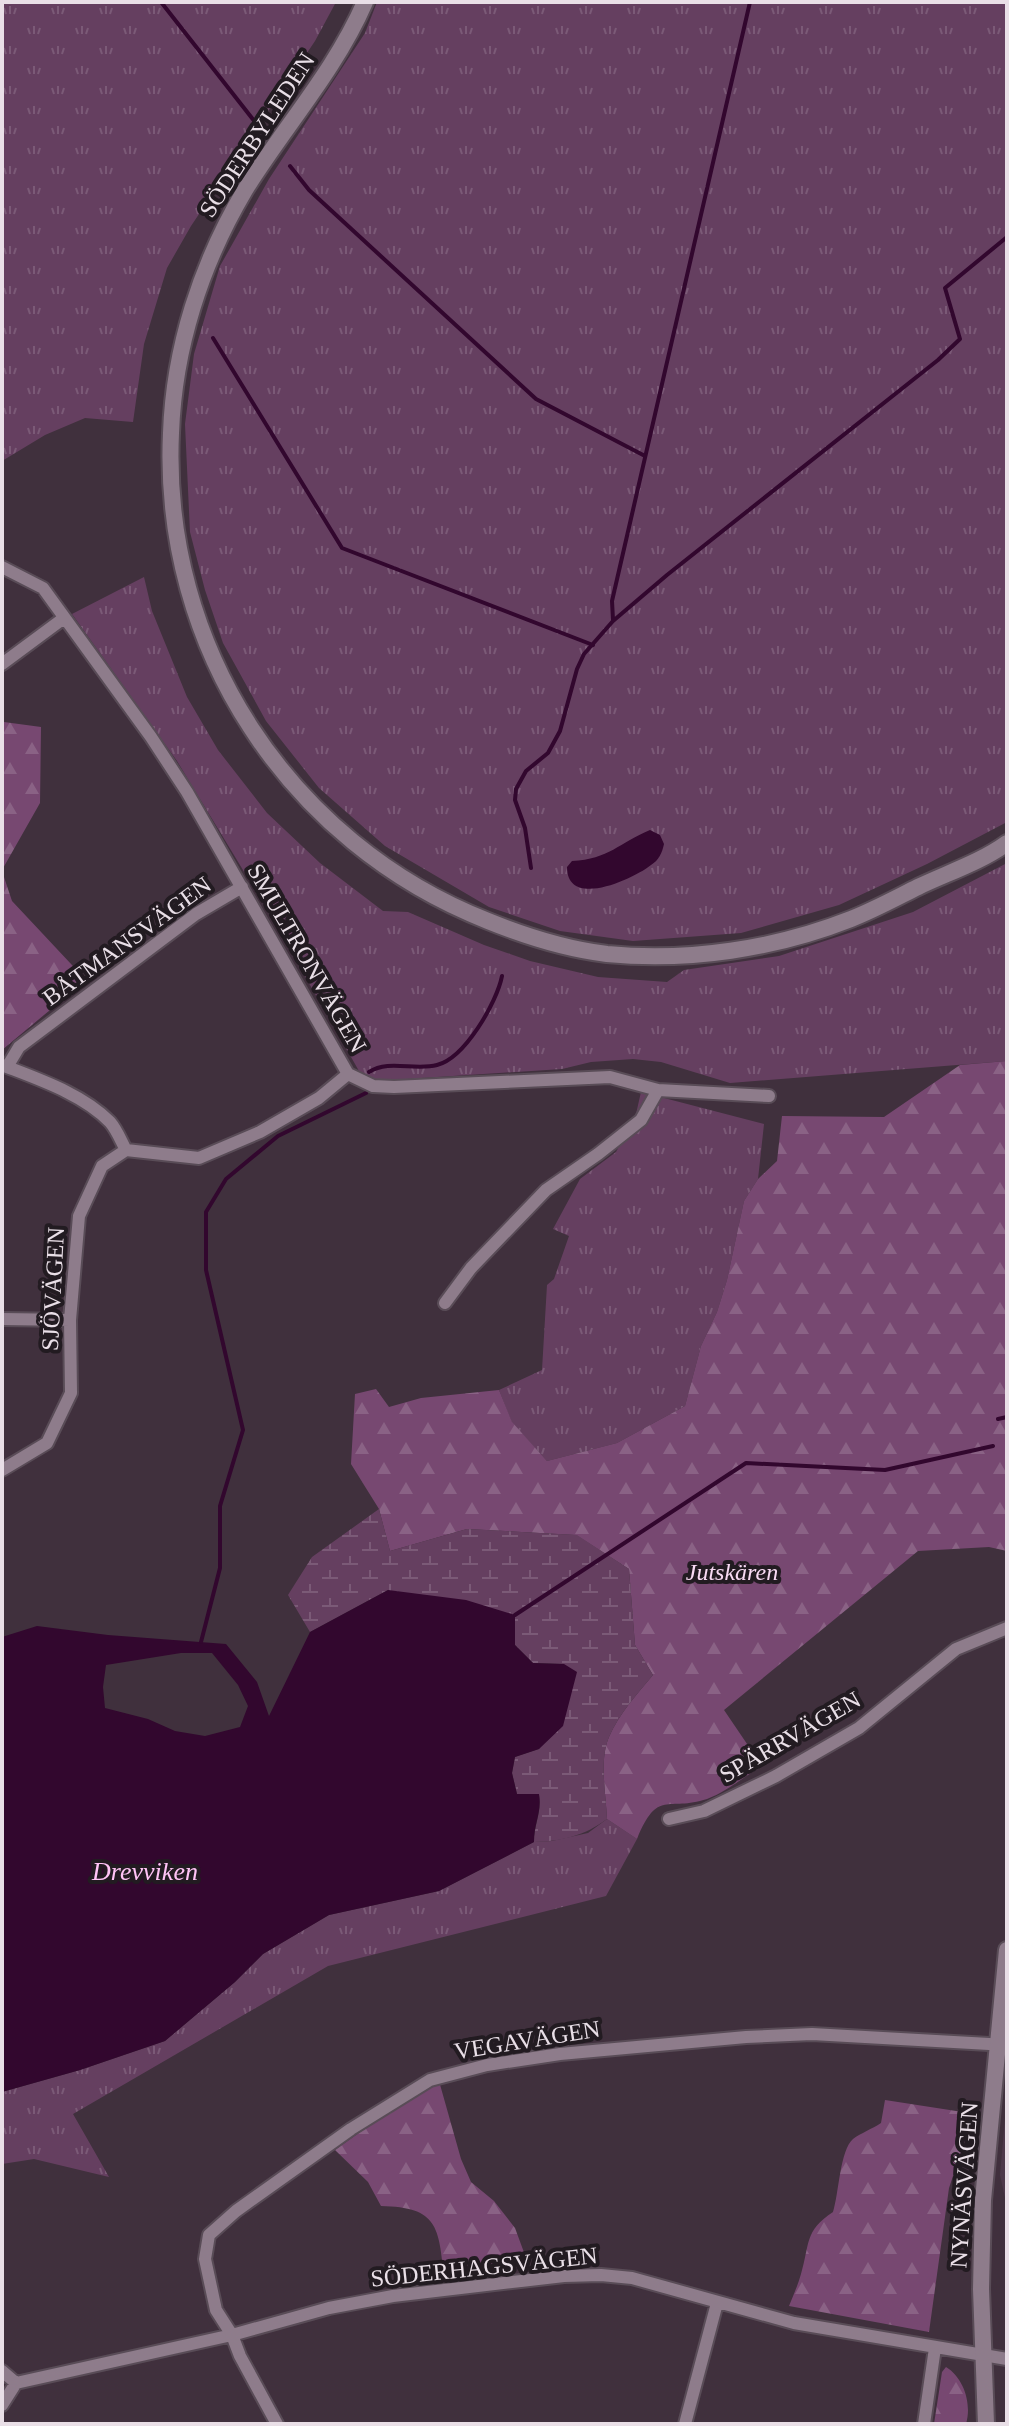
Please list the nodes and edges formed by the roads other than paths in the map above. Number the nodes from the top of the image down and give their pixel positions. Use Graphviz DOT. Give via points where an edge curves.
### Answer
graph roads {
  1 [pos="365,2"];
  2 [pos="2,567"];
  3 [pos="64,618"];
  4 [pos="2,664"];
  5 [pos="1004,846"];
  6 [pos="242,887"];
  7 [pos="4,1066"];
  8 [pos="348,1074"];
  9 [pos="658,1090"];
  10 [pos="769,1096"];
  11 [pos="126,1150"];
  12 [pos="445,1303"];
  13 [pos="2,1319"];
  14 [pos="70,1320"];
  15 [pos="2,1470"];
  16 [pos="1007,1628"];
  17 [pos="669,1819"];
  18 [pos="1007,1950"];
  19 [pos="1003,2045"];
  20 [pos="717,2303"];
  21 [pos="232,2335"];
  22 [pos="935,2348"];
  23 [pos="982,2355"];
  24 [pos="1007,2359"];
  25 [pos="2,2371"];
  26 [pos="16,2383"];
  27 [pos="2,2405"];
  28 [pos="277,2424"];
  29 [pos="685,2424"];
  30 [pos="924,2424"];
  31 [pos="986,2424"];
  1 -- 5 [label="street, SÖDERBYLEDEN" via="226,224 189,319 176,381 170,472 185,578 211,653 265,750 342,835 433,896 533,938 606,954 707,954 786,939 853,919"];
  2 -- 3 [label="street, SMULTRONVÄGEN" via="43,588"];
  3 -- 4 [label="street"];
  3 -- 6 [label="street, SMULTRONVÄGEN" via="187,792"];
  6 -- 7 [label="street, BÅTMANSVÄGEN" via="196,914 19,1047"];
  6 -- 8 [label="street, SMULTRONVÄGEN"];
  7 -- 11 [label="street" via="93,1107 113,1125"];
  8 -- 9 [label="street, SMULTRONVÄGEN" via="373,1086 610,1077"];
  8 -- 11 [label="street" via="319,1098 260,1132 199,1158"];
  9 -- 10 [label="street, SMULTRONVÄGEN"];
  9 -- 12 [label="street" via="641,1120 546,1190"];
  11 -- 14 [label="street, SJÖVÄGEN" via="102,1166 79,1216"];
  13 -- 14 [label="street"];
  14 -- 15 [label="street, SJÖVÄGEN" via="71,1393 47,1443"];
  16 -- 17 [label="street, SPÄRRVÄGEN" via="956,1649 859,1728 776,1776 704,1811"];
  18 -- 19 [label="street, NYNÄSVÄGEN"];
  19 -- 21 [label="street, VEGAVÄGEN" via="812,2034 746,2037 560,2054 430,2080 351,2129 209,2235 205,2259 216,2310"];
  19 -- 23 [label="street, NYNÄSVÄGEN" via="983,2200"];
  20 -- 21 [label="street, SÖDERHAGSVÄGEN" via="632,2278 564,2276 393,2296"];
  20 -- 22 [label="street, SÖDERHAGSVÄGEN" via="794,2323"];
  20 -- 29 [label="street"];
  21 -- 26 [label="street, SÖDERHAGSVÄGEN"];
  21 -- 28 [label="street, VEGAVÄGEN"];
  22 -- 23 [label="street, SÖDERHAGSVÄGEN"];
  22 -- 30 [label="street"];
  23 -- 24 [label="street, SÖDERHAGSVÄGEN"];
  23 -- 31 [label="street, NYNÄSVÄGEN"];
  25 -- 26 [label="street"];
  26 -- 27 [label="street"];
}
